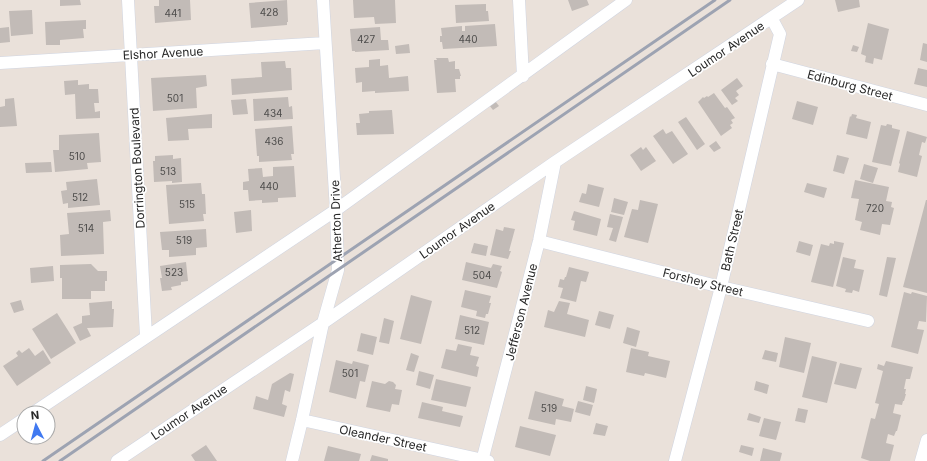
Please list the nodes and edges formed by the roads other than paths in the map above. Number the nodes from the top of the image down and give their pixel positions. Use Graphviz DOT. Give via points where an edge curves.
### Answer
graph roads {
  1 [pos="128,0"];
  2 [pos="323,0"];
  3 [pos="519,0"];
  4 [pos="626,0"];
  5 [pos="798,0"];
  6 [pos="772,19"];
  7 [pos="325,43"];
  8 [pos="131,55"];
  9 [pos="0,63"];
  10 [pos="772,64"];
  11 [pos="523,76"];
  12 [pos="927,105"];
  13 [pos="556,162"];
  14 [pos="336,210"];
  15 [pos="539,241"];
  16 [pos="721,287"];
  17 [pos="868,321"];
  18 [pos="323,323"];
  19 [pos="146,336"];
  20 [pos="45,405"];
  21 [pos="302,420"];
  22 [pos="16,424"];
  23 [pos="0,435"];
  24 [pos="927,440"];
  25 [pos="117,461"];
  26 [pos="292,461"];
  27 [pos="484,461"];
  28 [pos="675,461"];
  29 [pos="921,461"];
  1 -- 8 [label="street, Dorrington Boulevard"];
  2 -- 7 [label="street, Atherton Drive"];
  3 -- 11 [label="street"];
  4 -- 11 [label="street"];
  5 -- 6 [label="street, Loumor Avenue"];
  6 -- 10 [label="street, Bath Street" via="780,34"];
  6 -- 13 [label="street, Loumor Avenue"];
  7 -- 8 [label="street, Elshor Avenue"];
  7 -- 14 [label="street, Atherton Drive"];
  8 -- 9 [label="street, Elshor Avenue"];
  8 -- 19 [label="street, Dorrington Boulevard"];
  10 -- 12 [label="street, Edinburg Street"];
  10 -- 16 [label="street, Bath Street"];
  11 -- 14 [label="street"];
  13 -- 15 [label="street, Jefferson Avenue"];
  13 -- 18 [label="street, Loumor Avenue"];
  14 -- 18 [label="street, Atherton Drive" via="338,270"];
  14 -- 19 [label="street"];
  15 -- 16 [label="street, Forshey Street"];
  15 -- 27 [label="street, Jefferson Avenue"];
  16 -- 17 [label="street, Forshey Street"];
  16 -- 28 [label="street, Bath Street"];
  18 -- 21 [label="street, Atherton Drive"];
  18 -- 25 [label="street, Loumor Avenue"];
  19 -- 20 [label="street"];
  21 -- 26 [label="street, Atherton Drive"];
  21 -- 27 [label="street, Oleander Street"];
  22 -- 23 [label="street"];
  24 -- 29 [label="street"];
}
